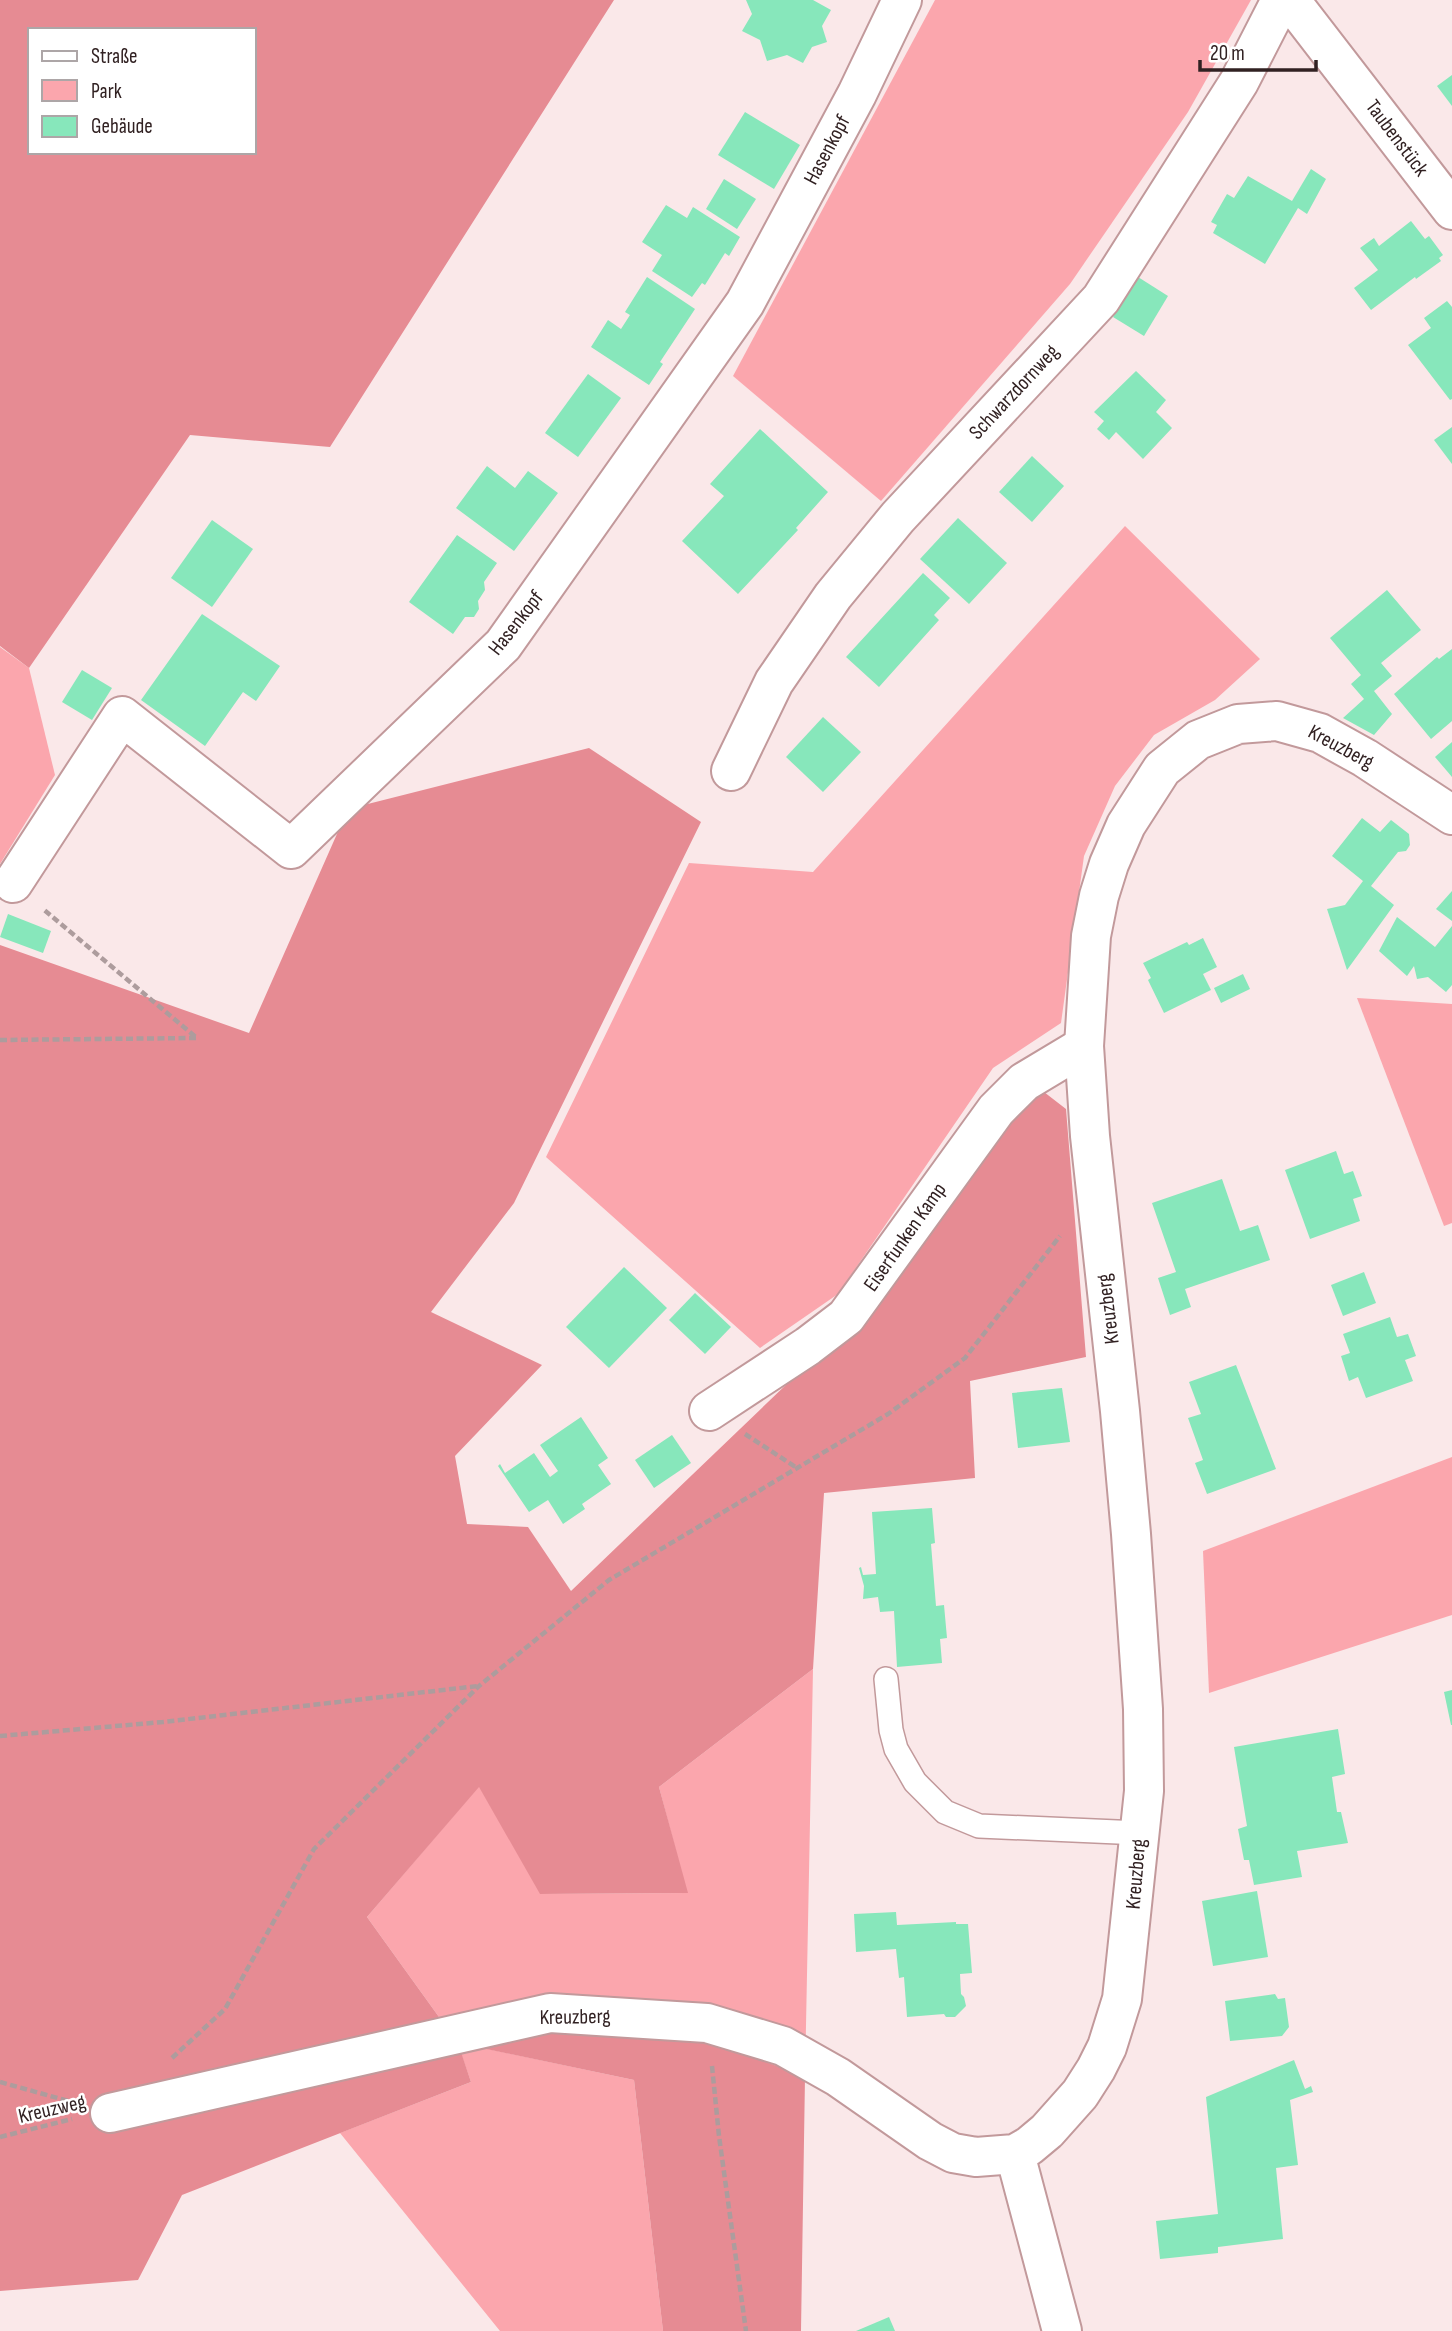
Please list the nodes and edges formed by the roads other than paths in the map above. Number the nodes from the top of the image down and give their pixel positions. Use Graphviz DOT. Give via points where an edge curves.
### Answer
graph roads {
  1 [pos="902,0"];
  2 [pos="1281,0"];
  3 [pos="1290,0"];
  4 [pos="1452,210"];
  5 [pos="731,771"];
  6 [pos="1452,815"];
  7 [pos="13,884"];
  8 [pos="1084,1046"];
  9 [pos="709,1411"];
  10 [pos="886,1679"];
  11 [pos="1140,1833"];
  12 [pos="110,2113"];
  13 [pos="1015,2154"];
  14 [pos="1062,2331"];
  1 -- 7 [label="street, Hasenkopf" via="745,303 503,645 291,849 122,716"];
  2 -- 5 [label="street, Schwarzdornweg" via="1239,82 1101,299 898,517 833,596 774,682"];
  3 -- 4 [label="street, Taubenstück"];
  6 -- 8 [label="street, Kreuzberg" via="1365,758 1301,726 1277,721 1238,724 1198,740 1162,769 1126,825 1109,864 1091,936"];
  8 -- 9 [label="street, Eiserfunken Kamp" via="1024,1082 1003,1103 846,1317"];
  8 -- 11 [label="street, Kreuzberg" via="1131,1534 1145,1754"];
  10 -- 11 [label="lane" via="896,1749 915,1782 945,1812 979,1826"];
  11 -- 13 [label="street, Kreuzberg" via="1122,1999 1107,2048 1064,2113"];
  12 -- 13 [label="street, Kreuzberg" via="550,2012 707,2023 783,2046 953,2153 976,2157"];
  13 -- 14 [label="street"];
}
